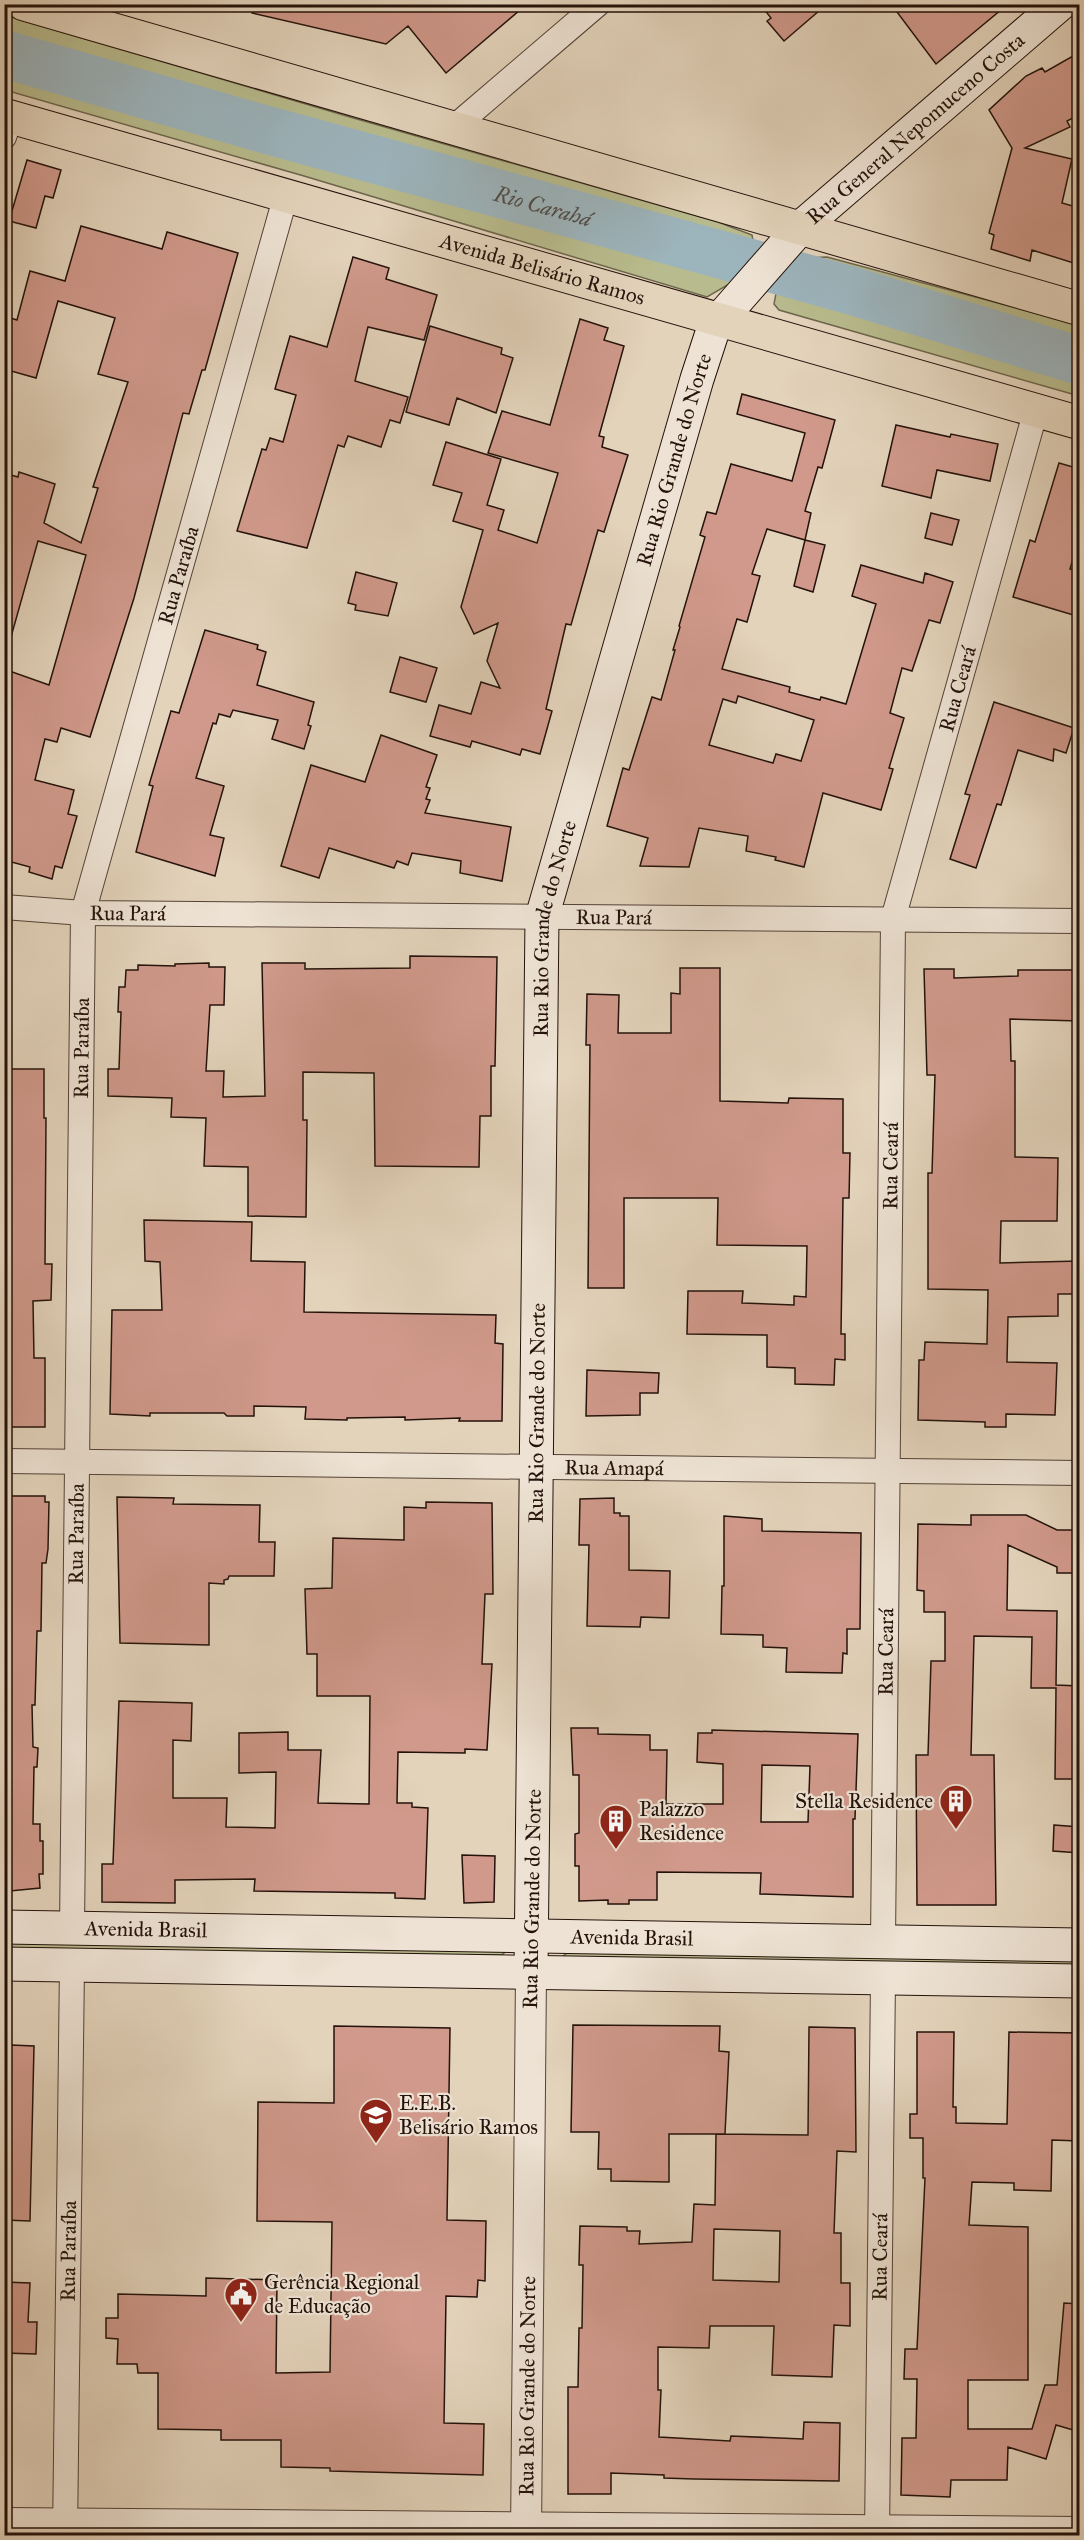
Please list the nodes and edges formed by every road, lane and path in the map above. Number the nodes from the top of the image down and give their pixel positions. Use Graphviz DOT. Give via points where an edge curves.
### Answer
graph roads {
  1 [pos="24,4"];
  2 [pos="598,4"];
  3 [pos="1059,4"];
  4 [pos="63,10"];
  5 [pos="7,123"];
  6 [pos="452,129"];
  7 [pos="286,195"];
  8 [pos="790,238"];
  9 [pos="1080,309"];
  10 [pos="729,310"];
  11 [pos="1036,410"];
  12 [pos="1080,423"];
  13 [pos="4,907"];
  14 [pos="83,913"];
  15 [pos="542,917"];
  16 [pos="893,919"];
  17 [pos="1080,921"];
  18 [pos="4,1461"];
  19 [pos="77,1462"];
  20 [pos="537,1466"];
  21 [pos="887,1472"];
  22 [pos="1080,1473"];
  23 [pos="4,1927"];
  24 [pos="72,1928"];
  25 [pos="531,1936"];
  26 [pos="883,1941"];
  27 [pos="1080,1945"];
  28 [pos="4,1964"];
  29 [pos="72,1965"];
  30 [pos="531,1972"];
  31 [pos="883,1978"];
  32 [pos="1080,1981"];
  33 [pos="4,2523"];
  34 [pos="65,2529"];
  35 [pos="526,2532"];
  36 [pos="1080,2532"];
  37 [pos="877,2533"];
  1 -- 4 [label="main road"];
  2 -- 6 [label="street"];
  3 -- 8 [label="main road, Rua General Nepomuceno Costa"];
  4 -- 6 [label="main road"];
  5 -- 7 [label="main road, Avenida Belisário Ramos"];
  6 -- 8 [label="main road"];
  7 -- 10 [label="main road, Avenida Belisário Ramos"];
  7 -- 14 [label="street, Rua Paraíba"];
  8 -- 9 [label="main road"];
  8 -- 10 [label="main road, Rua General Nepomuceno Costa"];
  10 -- 11 [label="main road, Avenida Belisário Ramos"];
  10 -- 15 [label="main road, Rua Rio Grande do Norte" via="712,333 699,370"];
  11 -- 12 [label="main road, Avenida Belisário Ramos"];
  11 -- 16 [label="street, Rua Ceará"];
  13 -- 14 [label="street, Rua Pará"];
  14 -- 15 [label="street, Rua Pará"];
  14 -- 19 [label="street, Rua Paraíba"];
  15 -- 16 [label="street, Rua Pará"];
  15 -- 20 [label="main road, Rua Rio Grande do Norte"];
  16 -- 17 [label="street, Rua Pará"];
  16 -- 21 [label="street, Rua Ceará"];
  18 -- 19 [label="street, Rua Amapá"];
  19 -- 20 [label="street, Rua Amapá"];
  19 -- 24 [label="street, Rua Paraíba"];
  20 -- 21 [label="street, Rua Amapá"];
  20 -- 25 [label="main road, Rua Rio Grande do Norte"];
  21 -- 22 [label="street, Rua Amapá"];
  21 -- 26 [label="street, Rua Ceará"];
  23 -- 24 [label="main road, Avenida Brasil"];
  24 -- 25 [label="main road, Avenida Brasil"];
  25 -- 26 [label="main road, Avenida Brasil"];
  25 -- 30 [label="main road, Rua Rio Grande do Norte"];
  26 -- 27 [label="main road, Avenida Brasil"];
  28 -- 29 [label="main road, Avenida Brasil"];
  29 -- 30 [label="main road, Avenida Brasil"];
  29 -- 34 [label="street, Rua Paraíba"];
  30 -- 31 [label="main road, Avenida Brasil"];
  30 -- 35 [label="street, Rua Rio Grande do Norte"];
  31 -- 32 [label="main road, Avenida Brasil"];
  31 -- 37 [label="street, Rua Ceará"];
  33 -- 34 [label="street"];
  34 -- 35 [label="street"];
  35 -- 37 [label="street"];
  36 -- 37 [label="street"];
}
